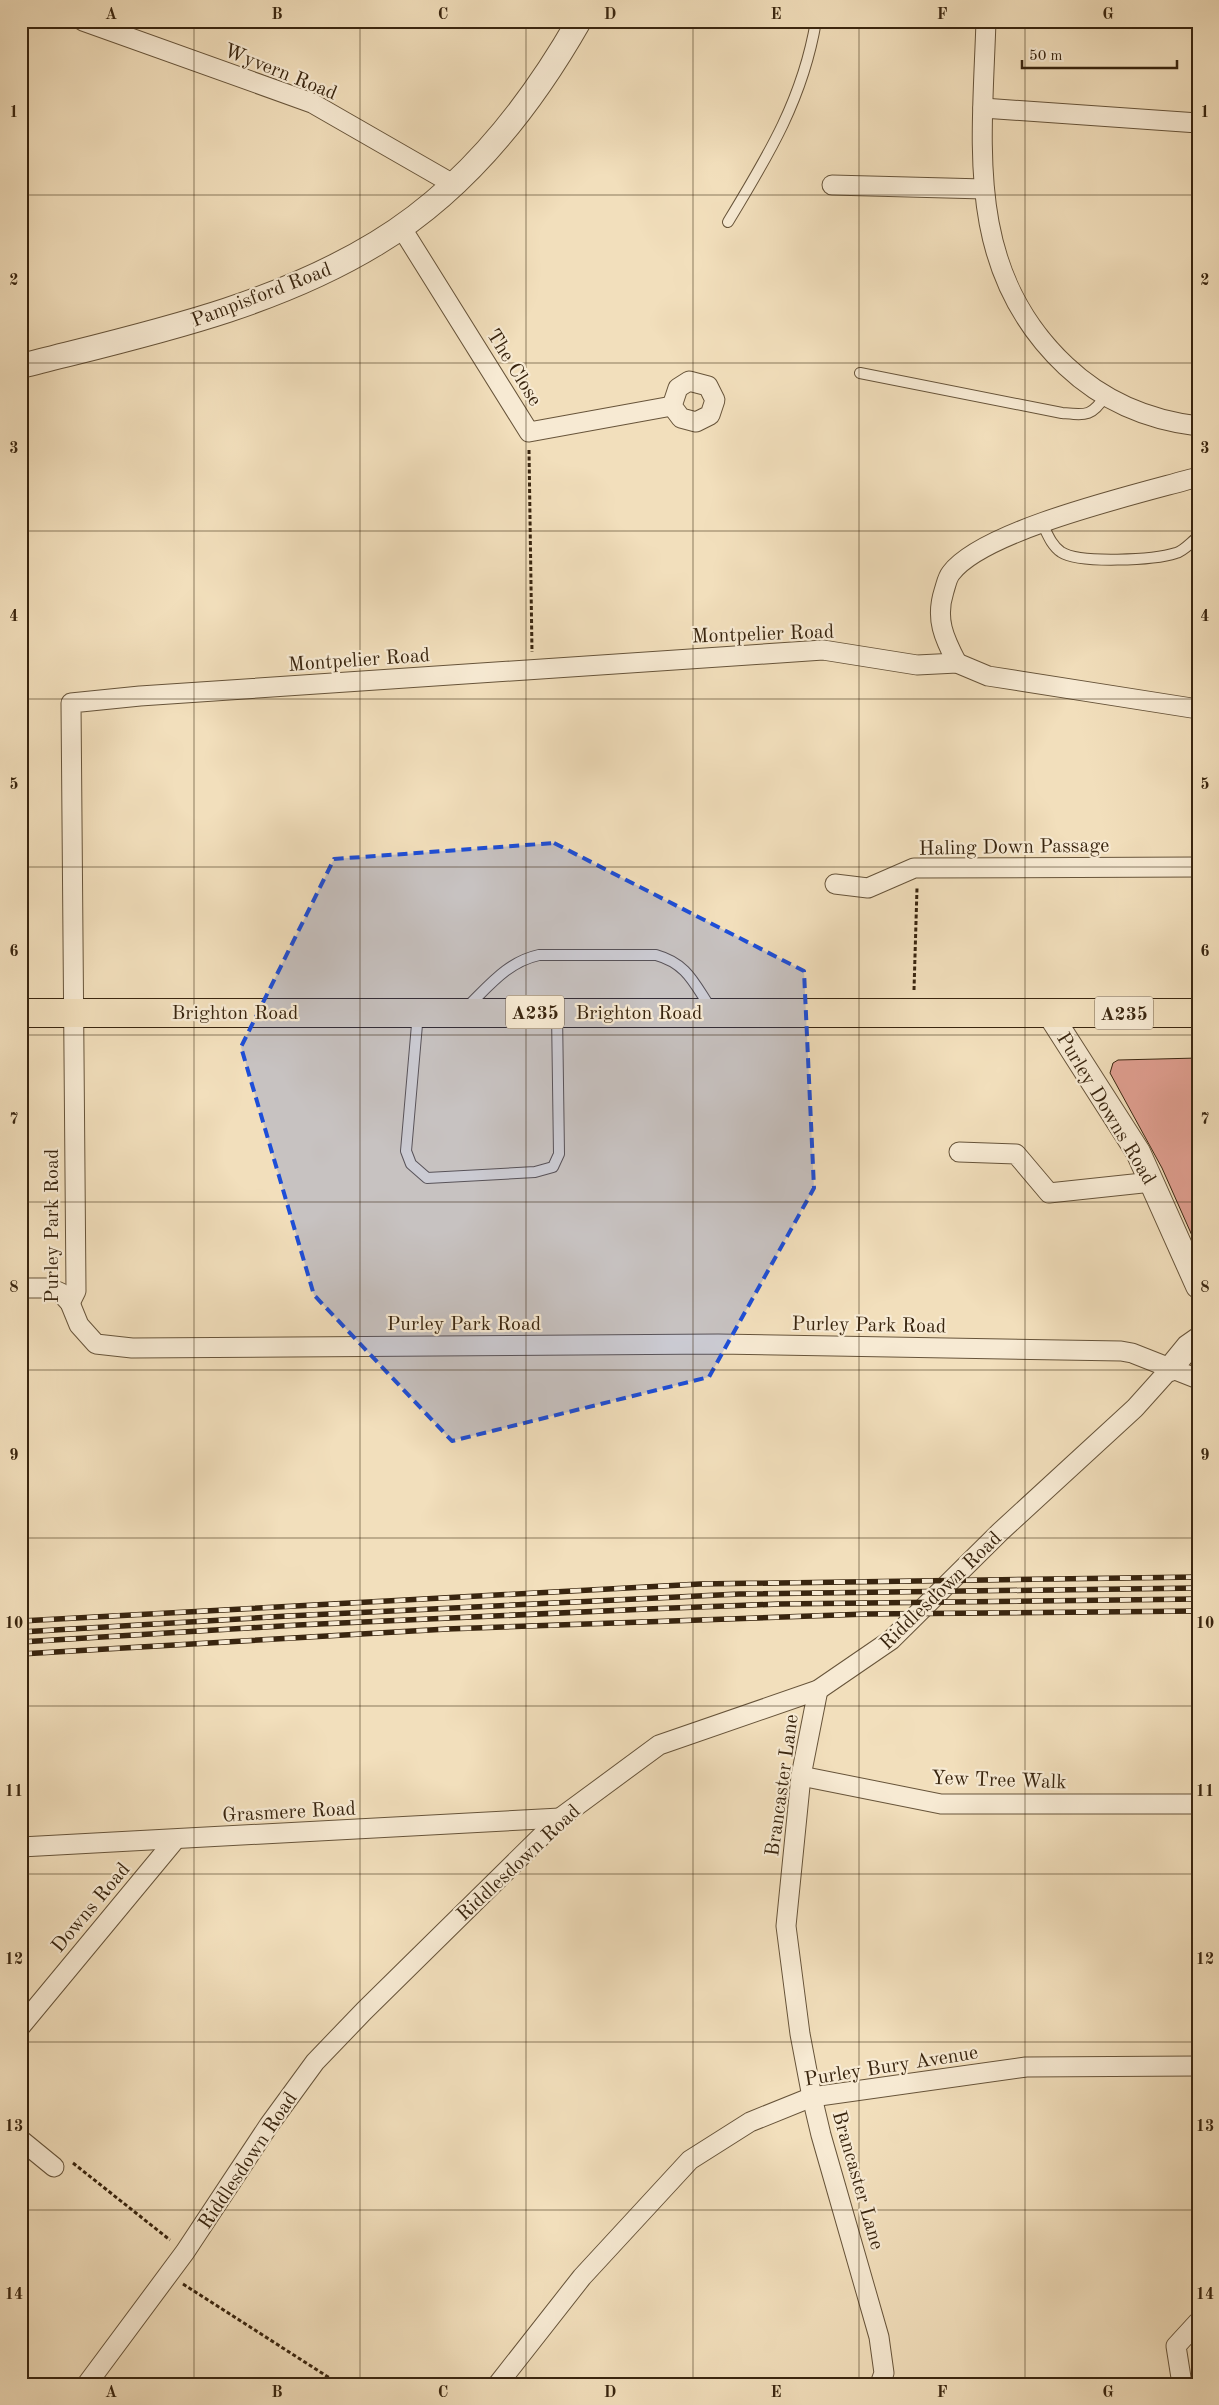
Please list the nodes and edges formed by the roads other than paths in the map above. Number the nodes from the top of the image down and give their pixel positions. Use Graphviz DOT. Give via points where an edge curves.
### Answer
graph roads {
  1 [pos="82,21"];
  2 [pos="579,21"];
  3 [pos="816,21"];
  4 [pos="986,21"];
  5 [pos="983,108"];
  6 [pos="1198,124"];
  7 [pos="453,184"];
  8 [pos="832,186"];
  9 [pos="984,190"];
  10 [pos="728,222"];
  11 [pos="401,227"];
  12 [pos="21,366"];
  13 [pos="860,373"];
  14 [pos="1105,396"];
  15 [pos="672,406"];
  16 [pos="1198,426"];
  17 [pos="1198,477"];
  18 [pos="1042,522"];
  19 [pos="1198,537"];
  20 [pos="957,663"];
  21 [pos="1198,710"];
  22 [pos="1198,866"];
  23 [pos="835,884"];
  24 [pos="72,1012"];
  25 [pos="418,1012"];
  26 [pos="462,1012"];
  27 [pos="557,1012"];
  28 [pos="713,1012"];
  29 [pos="1198,1012"];
  30 [pos="21,1013"];
  31 [pos="1049,1013"];
  32 [pos="959,1152"];
  33 [pos="1152,1182"];
  34 [pos="1198,1286"];
  35 [pos="21,1288"];
  36 [pos="70,1303"];
  37 [pos="1198,1340"];
  38 [pos="1170,1369"];
  39 [pos="1198,1379"];
  40 [pos="818,1690"];
  41 [pos="800,1776"];
  42 [pos="1198,1804"];
  43 [pos="560,1818"];
  44 [pos="175,1840"];
  45 [pos="21,1847"];
  46 [pos="21,2026"];
  47 [pos="1198,2066"];
  48 [pos="812,2097"];
  49 [pos="21,2140"];
  50 [pos="54,2167"];
  51 [pos="1198,2322"];
  52 [pos="886,2380"];
  53 [pos="87,2384"];
  54 [pos="498,2384"];
  55 [pos="1182,2384"];
  1 -- 7 [label="street, Wyvern Road" via="312,103"];
  2 -- 7 [label="street, Pampisford Road" via="530,96 496,140"];
  3 -- 10 [label="lane" via="799,90 783,128"];
  4 -- 5 [label="street"];
  5 -- 6 [label="street"];
  5 -- 9 [label="street"];
  7 -- 11 [label="street, Pampisford Road"];
  8 -- 9 [label="street"];
  9 -- 14 [label="street" via="991,237 1014,299 1056,356"];
  11 -- 12 [label="street, Pampisford Road" via="357,255 269,295 186,322"];
  11 -- 15 [label="street, The Close" via="529,432"];
  13 -- 14 [label="lane" via="1062,413 1088,414 1099,406"];
  14 -- 16 [label="street" via="1143,414"];
  17 -- 18 [label="street"];
  18 -- 19 [label="lane" via="1061,552 1085,560 1165,556 1179,553"];
  18 -- 20 [label="street" via="973,552 950,574 939,614 942,634"];
  20 -- 21 [label="street, Montpelier Road" via="988,676"];
  20 -- 24 [label="street, Montpelier Road" via="917,666 823,650 71,703"];
  22 -- 23 [label="street, Haling Down Passage" via="917,868 868,888"];
  24 -- 25 [label="main road, Brighton Road / A235"];
  24 -- 30 [label="main road, Brighton Road / A235"];
  24 -- 36 [label="street, Purley Park Road" via="76,1291"];
  25 -- 26 [label="main road, Brighton Road / A235"];
  25 -- 27 [label="lane" via="406,1151 410,1164 427,1178 535,1172 552,1167 559,1154"];
  26 -- 27 [label="main road, Brighton Road / A235"];
  26 -- 28 [label="lane" via="505,969 539,955 656,955 670,959 683,968"];
  27 -- 28 [label="main road, Brighton Road / A235"];
  28 -- 31 [label="main road, Brighton Road / A235"];
  29 -- 31 [label="main road, Brighton Road / A235"];
  31 -- 33 [label="street, Purley Downs Road" via="1138,1152"];
  32 -- 33 [label="street" via="1016,1154 1049,1193"];
  33 -- 34 [label="street, Purley Downs Road"];
  35 -- 36 [label="street" via="50,1288 61,1293"];
  36 -- 38 [label="street, Purley Park Road" via="79,1325 96,1344 132,1348 718,1344 1111,1351 1132,1353"];
  37 -- 38 [label="street, Riddlesdown Road"];
  38 -- 39 [label="street"];
  38 -- 40 [label="street, Riddlesdown Road" via="1135,1408 1000,1532 891,1640"];
  40 -- 41 [label="street, Brancaster Lane"];
  40 -- 43 [label="street, Riddlesdown Road" via="659,1745"];
  41 -- 42 [label="street, Yew Tree Walk" via="942,1804"];
  41 -- 48 [label="street, Brancaster Lane" via="786,1926"];
  43 -- 44 [label="street, Grasmere Road"];
  43 -- 53 [label="street, Riddlesdown Road" via="315,2062 185,2252"];
  44 -- 45 [label="street, Grasmere Road"];
  44 -- 46 [label="street, Downs Road"];
  47 -- 48 [label="street, Purley Bury Avenue" via="1026,2067"];
  48 -- 52 [label="street, Brancaster Lane" via="879,2336"];
  48 -- 54 [label="street, Purley Bury Avenue" via="750,2122 690,2160 582,2277"];
  49 -- 50 [label="street"];
  51 -- 55 [label="street" via="1176,2346"];
}
